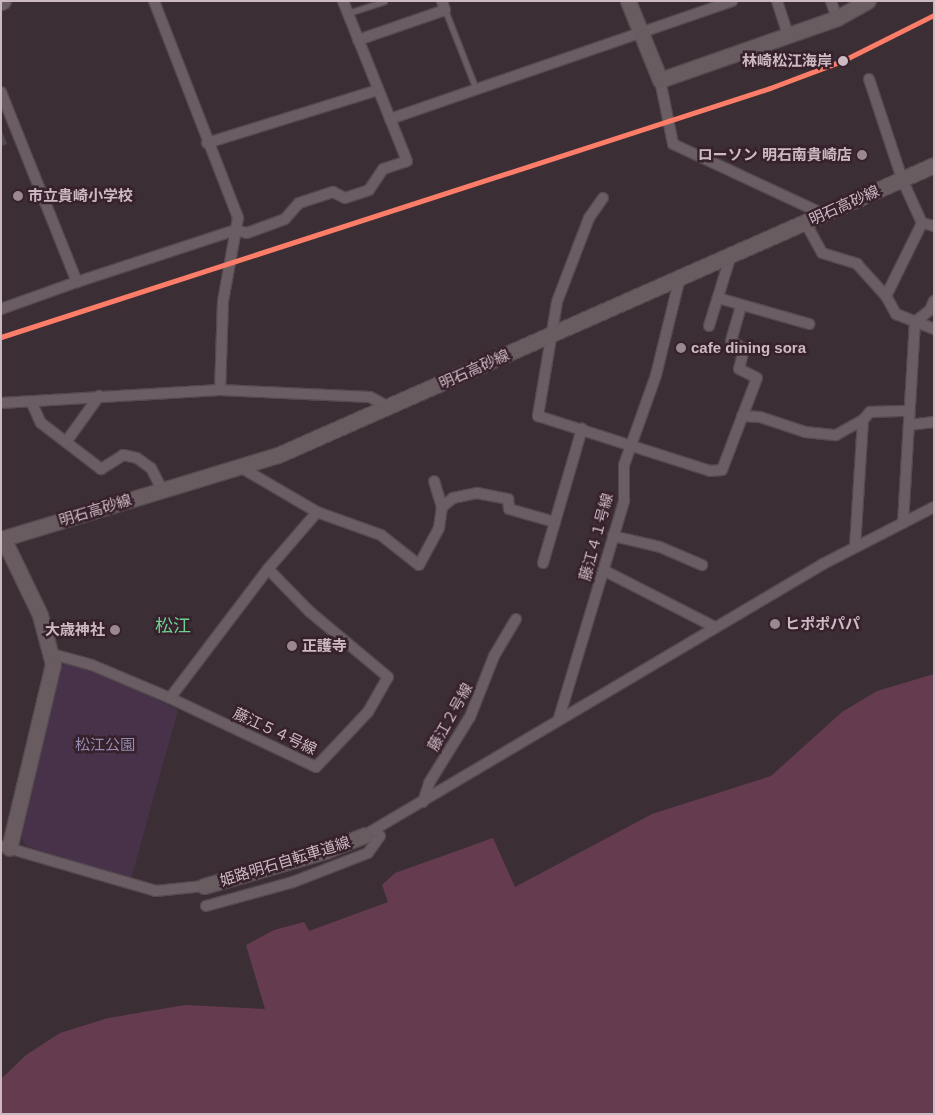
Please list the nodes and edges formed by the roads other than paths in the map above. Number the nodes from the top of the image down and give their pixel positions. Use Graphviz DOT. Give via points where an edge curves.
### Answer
graph roads {
  1 [pos="154,1"];
  2 [pos="343,1"];
  3 [pos="384,1"];
  4 [pos="628,1"];
  5 [pos="732,1"];
  6 [pos="777,1"];
  7 [pos="831,1"];
  8 [pos="868,1"];
  9 [pos="444,6"];
  10 [pos="348,14"];
  11 [pos="837,18"];
  12 [pos="641,32"];
  13 [pos="788,35"];
  14 [pos="358,40"];
  15 [pos="869,79"];
  16 [pos="660,80"];
  17 [pos="378,90"];
  18 [pos="477,91"];
  19 [pos="1,92"];
  20 [pos="390,119"];
  21 [pos="207,143"];
  22 [pos="934,165"];
  23 [pos="902,180"];
  24 [pos="603,198"];
  25 [pos="823,214"];
  26 [pos="805,222"];
  27 [pos="922,224"];
  28 [pos="934,226"];
  29 [pos="235,230"];
  30 [pos="731,255"];
  31 [pos="680,278"];
  32 [pos="76,282"];
  33 [pos="886,296"];
  34 [pos="718,298"];
  35 [pos="934,301"];
  36 [pos="741,305"];
  37 [pos="1,309"];
  38 [pos="915,322"];
  39 [pos="809,324"];
  40 [pos="710,326"];
  41 [pos="934,329"];
  42 [pos="550,335"];
  43 [pos="220,390"];
  44 [pos="99,396"];
  45 [pos="31,401"];
  46 [pos="1,403"];
  47 [pos="389,407"];
  48 [pos="908,411"];
  49 [pos="742,416"];
  50 [pos="863,420"];
  51 [pos="934,422"];
  52 [pos="909,425"];
  53 [pos="582,429"];
  54 [pos="66,442"];
  55 [pos="631,444"];
  56 [pos="240,467"];
  57 [pos="434,481"];
  58 [pos="162,490"];
  59 [pos="934,507"];
  60 [pos="442,508"];
  61 [pos="318,512"];
  62 [pos="555,522"];
  63 [pos="903,523"];
  64 [pos="614,536"];
  65 [pos="2,538"];
  66 [pos="855,547"];
  67 [pos="543,563"];
  68 [pos="702,566"];
  69 [pos="268,569"];
  70 [pos="603,570"];
  71 [pos="516,619"];
  72 [pos="715,627"];
  73 [pos="52,654"];
  74 [pos="170,698"];
  75 [pos="559,718"];
  76 [pos="423,802"];
  77 [pos="365,835"];
  78 [pos="380,836"];
  79 [pos="5,847"];
  80 [pos="204,886"];
  81 [pos="206,906"];
  1 -- 21 [label="street"];
  2 -- 10 [label="street"];
  3 -- 10 [label="lane"];
  4 -- 12 [label="main road"];
  5 -- 12 [label="street"];
  6 -- 13 [label="street"];
  7 -- 11 [label="street"];
  8 -- 11 [label="main road"];
  9 -- 14 [label="street"];
  9 -- 18 [label="lane"];
  10 -- 14 [label="street"];
  11 -- 13 [label="main road"];
  12 -- 16 [label="main road"];
  12 -- 18 [label="street"];
  13 -- 16 [label="main road"];
  14 -- 17 [label="street"];
  15 -- 23 [label="street"];
  16 -- 25 [label="street" via="673,144"];
  17 -- 20 [label="street"];
  17 -- 21 [label="street"];
  18 -- 20 [label="street"];
  19 -- 32 [label="street"];
  20 -- 29 [label="street" via="407,161 383,169 369,190 345,198 333,192 299,203 285,219 247,233"];
  21 -- 29 [label="street" via="238,218"];
  22 -- 23 [label="main road, 明石高砂線"];
  23 -- 25 [label="main road, 明石高砂線"];
  23 -- 27 [label="street"];
  24 -- 42 [label="street" via="589,218 564,279"];
  25 -- 26 [label="main road, 明石高砂線"];
  26 -- 30 [label="main road, 明石高砂線"];
  26 -- 33 [label="street" via="822,253 856,264"];
  27 -- 28 [label="street"];
  27 -- 33 [label="street"];
  29 -- 32 [label="street"];
  29 -- 43 [label="street" via="223,301"];
  30 -- 31 [label="main road, 明石高砂線"];
  30 -- 34 [label="street"];
  31 -- 42 [label="main road, 明石高砂線"];
  31 -- 55 [label="street, 藤江４１号線" via="656,376"];
  32 -- 37 [label="street"];
  33 -- 38 [label="street" via="896,314"];
  34 -- 36 [label="street"];
  34 -- 40 [label="street"];
  35 -- 38 [label="street" via="930,310"];
  36 -- 39 [label="street"];
  36 -- 49 [label="street" via="731,342 744,349 739,369 757,378"];
  38 -- 41 [label="street"];
  38 -- 48 [label="street"];
  42 -- 47 [label="main road, 明石高砂線"];
  42 -- 53 [label="street" via="538,416"];
  43 -- 44 [label="street"];
  43 -- 47 [label="street" via="370,397"];
  44 -- 45 [label="street"];
  44 -- 54 [label="street"];
  45 -- 46 [label="street"];
  45 -- 54 [label="street" via="41,423"];
  47 -- 56 [label="main road, 明石高砂線" via="278,455"];
  48 -- 50 [label="street" via="870,412"];
  48 -- 52 [label="street"];
  49 -- 50 [label="street" via="760,417 805,432 836,435"];
  49 -- 55 [label="street" via="722,470 710,471"];
  50 -- 66 [label="street"];
  51 -- 52 [label="street"];
  52 -- 63 [label="street"];
  53 -- 55 [label="street"];
  53 -- 62 [label="street"];
  54 -- 58 [label="street" via="100,468 123,455 137,458 151,468"];
  55 -- 64 [label="street, 藤江４１号線" via="624,465 624,501"];
  56 -- 58 [label="main road, 明石高砂線"];
  56 -- 61 [label="street"];
  57 -- 60 [label="street"];
  58 -- 65 [label="main road, 明石高砂線"];
  59 -- 63 [label="street"];
  60 -- 61 [label="street" via="439,528 419,565 381,536"];
  60 -- 62 [label="street" via="453,498 477,493 508,499 508,509"];
  61 -- 69 [label="street"];
  62 -- 67 [label="street"];
  63 -- 66 [label="street"];
  64 -- 68 [label="street" via="660,547"];
  64 -- 70 [label="street, 藤江４１号線"];
  65 -- 73 [label="main road" via="40,615"];
  66 -- 72 [label="street"];
  69 -- 74 [label="street"];
  69 -- 74 [label="street, 藤江５４号線" via="310,612 388,677 368,712 316,767"];
  70 -- 72 [label="street"];
  70 -- 75 [label="street, 藤江４１号線"];
  71 -- 76 [label="street, 藤江２号線" via="494,656 470,717 429,783"];
  72 -- 75 [label="street"];
  73 -- 74 [label="street" via="92,665"];
  73 -- 79 [label="main road" via="40,727"];
  75 -- 76 [label="street"];
  76 -- 77 [label="street"];
  77 -- 80 [label="main road, 姫路明石自転車道線" via="325,851"];
  78 -- 81 [label="street" via="368,853 293,882"];
  79 -- 80 [label="street" via="156,891"];
}
